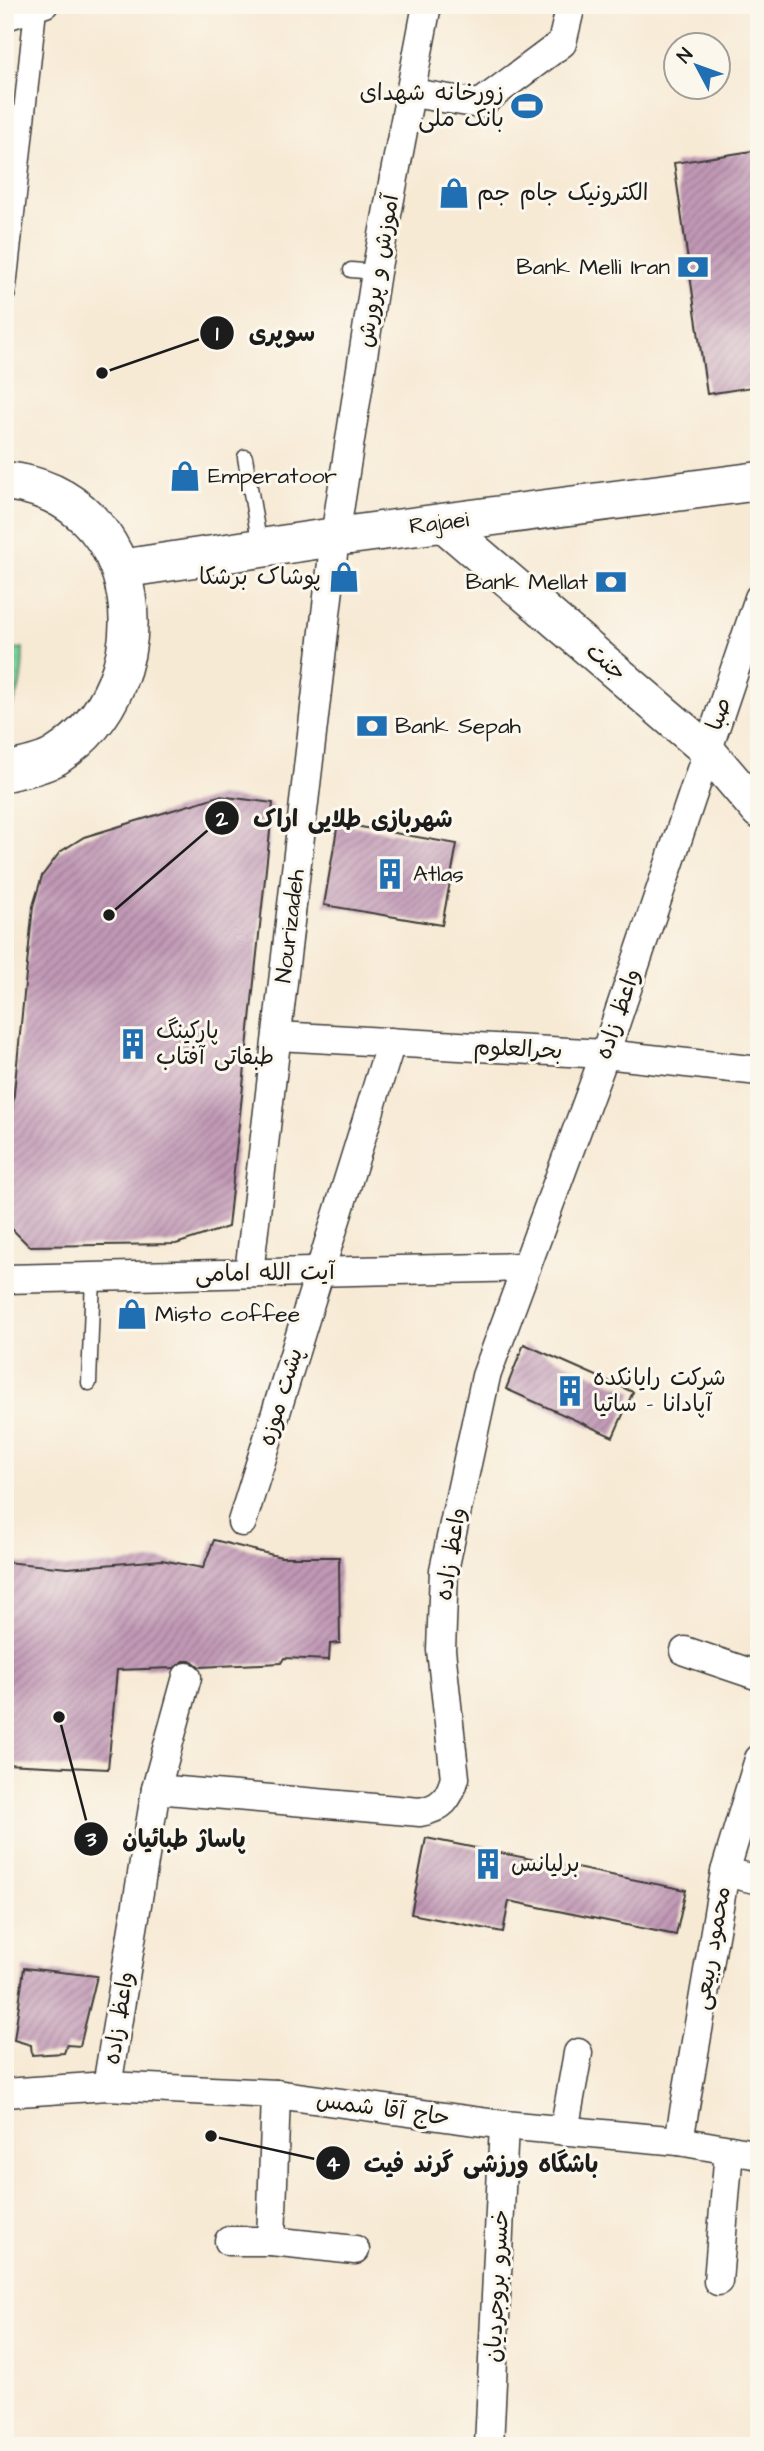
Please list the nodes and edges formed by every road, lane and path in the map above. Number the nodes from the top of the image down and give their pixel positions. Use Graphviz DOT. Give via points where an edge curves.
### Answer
graph roads {
  1 [pos="427,5"];
  2 [pos="571,5"];
  3 [pos="40,7"];
  4 [pos="5,20"];
  5 [pos="412,93"];
  6 [pos="5,292"];
  7 [pos="245,457"];
  8 [pos="5,481"];
  9 [pos="759,481"];
  10 [pos="442,523"];
  11 [pos="335,537"];
  12 [pos="260,548"];
  13 [pos="120,569"];
  14 [pos="759,598"];
  15 [pos="707,750"];
  16 [pos="10,777"];
  17 [pos="759,811"];
  18 [pos="277,1036"];
  19 [pos="391,1042"];
  20 [pos="605,1054"];
  21 [pos="759,1071"];
  22 [pos="524,1267"];
  23 [pos="319,1272"];
  24 [pos="249,1273"];
  25 [pos="93,1277"];
  26 [pos="5,1279"];
  27 [pos="89,1382"];
  28 [pos="242,1522"];
  29 [pos="685,1651"];
  30 [pos="759,1676"];
  31 [pos="187,1677"];
  32 [pos="759,1759"];
  33 [pos="156,1789"];
  34 [pos="725,1872"];
  35 [pos="759,1880"];
  36 [pos="578,2053"];
  37 [pos="107,2086"];
  38 [pos="5,2093"];
  39 [pos="276,2094"];
  40 [pos="504,2126"];
  41 [pos="564,2131"];
  42 [pos="679,2141"];
  43 [pos="729,2150"];
  44 [pos="759,2155"];
  45 [pos="229,2241"];
  46 [pos="271,2241"];
  47 [pos="355,2250"];
  48 [pos="718,2281"];
  49 [pos="489,2446"];
  1 -- 5 [label="street, آموزش و پرورش"];
  2 -- 5 [label="street" via="562,43 480,104"];
  3 -- 4 [label="street"];
  3 -- 6 [label="street"];
  5 -- 11 [label="street, آموزش و پرورش" via="363,271"];
  7 -- 12 [label="lane"];
  8 -- 13 [label="main road" via="27,483 59,497 86,518"];
  9 -- 10 [label="main road, Rajaei"];
  10 -- 11 [label="main road, Rajaei"];
  10 -- 15 [label="street, جنت"];
  11 -- 12 [label="main road, Rajaei"];
  11 -- 18 [label="street, Nourizadeh"];
  12 -- 13 [label="main road, Rajaei"];
  13 -- 16 [label="main road" via="130,636 123,671 112,693 84,734 54,758"];
  14 -- 15 [label="street, صبا"];
  15 -- 17 [label="street, جنت"];
  15 -- 20 [label="street, واعظ زاده"];
  18 -- 19 [label="street, بحرالعلوم"];
  18 -- 24 [label="street, Nourizadeh"];
  19 -- 20 [label="street, بحرالعلوم"];
  19 -- 23 [label="street, پشت موزه"];
  20 -- 21 [label="street, بحرالعلوم"];
  20 -- 22 [label="street, واعظ زاده"];
  22 -- 23 [label="street, آیت الله امامی"];
  22 -- 33 [label="street, واعظ زاده" via="486,1376 444,1570 441,1650 455,1778 450,1796 437,1809 420,1812"];
  23 -- 24 [label="street, آیت الله امامی"];
  23 -- 28 [label="street, پشت موزه"];
  24 -- 25 [label="street, آیت الله امامی"];
  25 -- 26 [label="street, آیت الله امامی"];
  25 -- 27 [label="lane"];
  29 -- 30 [label="street"];
  31 -- 33 [label="street"];
  32 -- 34 [label="street, محمود ربیعی"];
  33 -- 37 [label="street, واعظ زاده"];
  34 -- 35 [label="street"];
  34 -- 42 [label="street, محمود ربیعی"];
  36 -- 41 [label="street"];
  37 -- 38 [label="street, حاج آقا شمس"];
  37 -- 39 [label="street, حاج آقا شمس"];
  39 -- 40 [label="street, حاج آقا شمس"];
  39 -- 46 [label="street"];
  40 -- 41 [label="street, حاج آقا شمس"];
  40 -- 49 [label="street, خسرو بروجردیان"];
  41 -- 42 [label="street, حاج آقا شمس"];
  42 -- 43 [label="street, حاج آقا شمس"];
  43 -- 44 [label="street, حاج آقا شمس"];
  43 -- 48 [label="street"];
  45 -- 46 [label="street"];
  46 -- 47 [label="street"];
}
